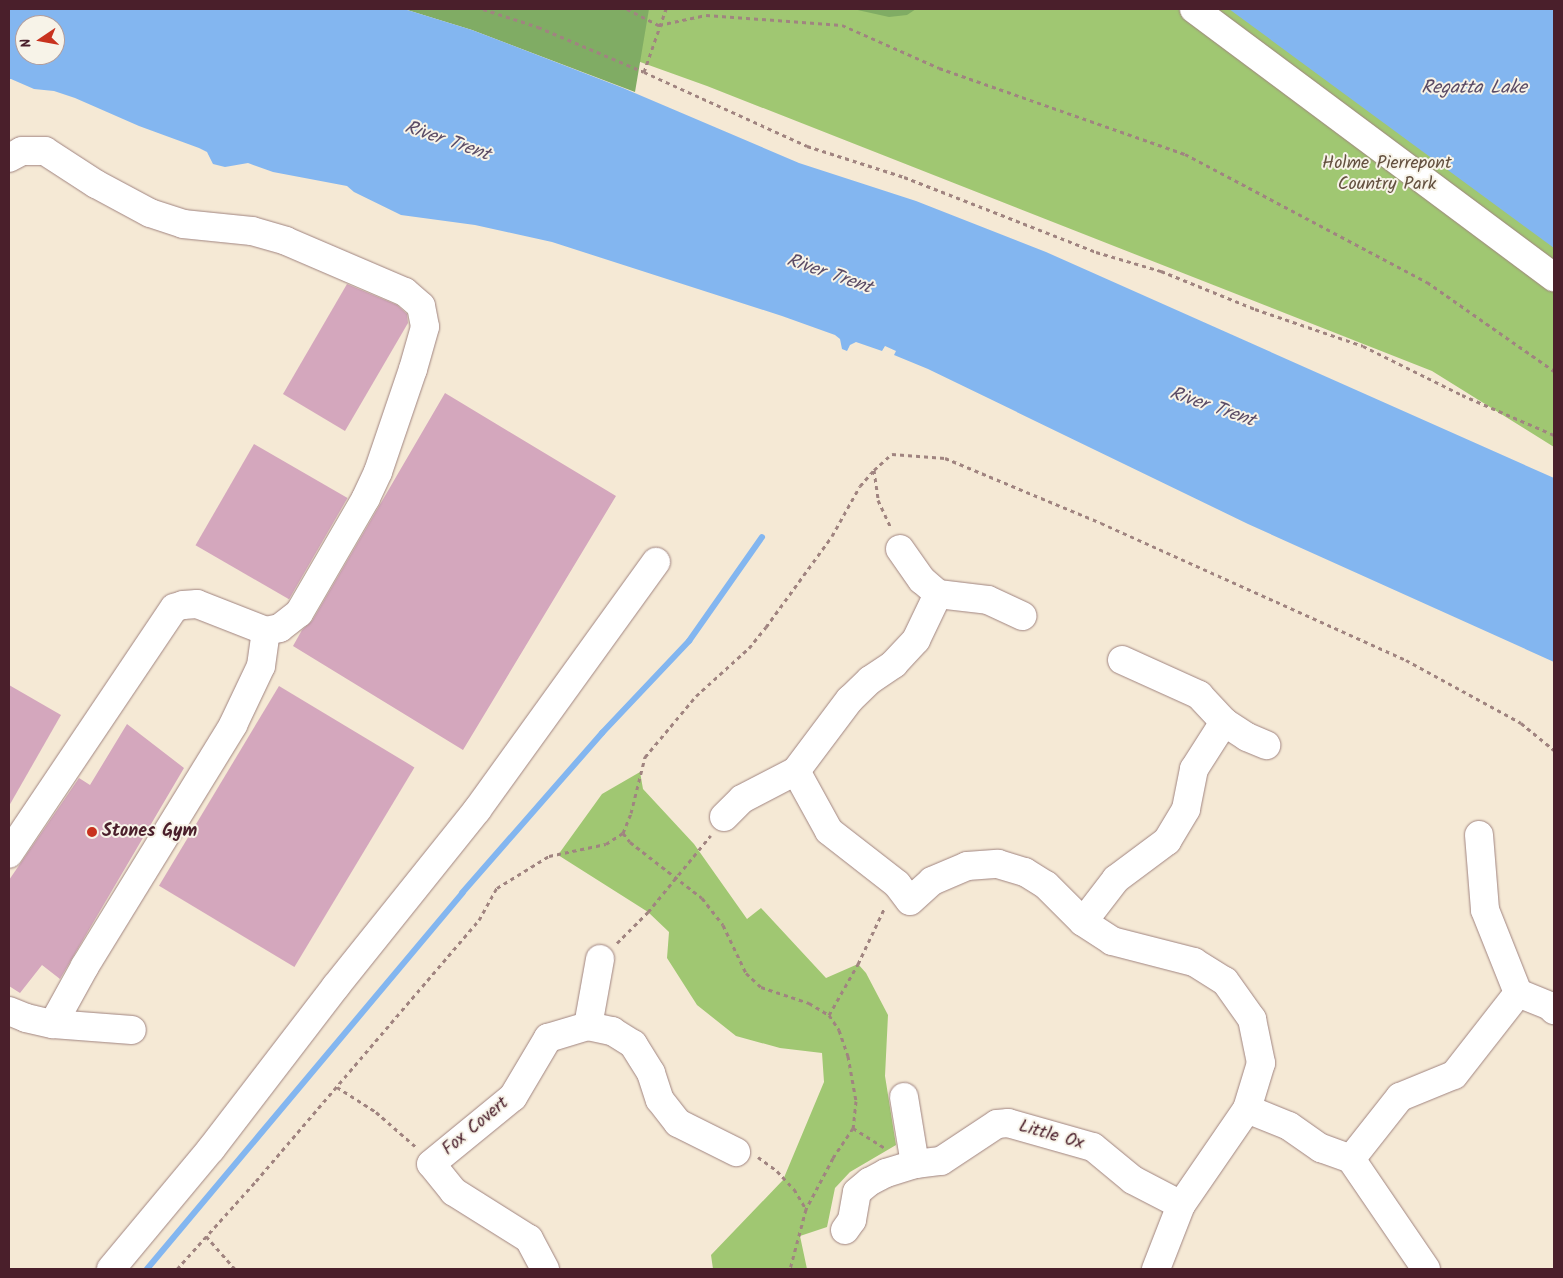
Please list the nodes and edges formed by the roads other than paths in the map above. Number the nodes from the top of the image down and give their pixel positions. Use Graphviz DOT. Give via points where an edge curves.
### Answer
graph roads {
  1 [pos="1194,9"];
  2 [pos="9,158"];
  3 [pos="1554,277"];
  4 [pos="900,549"];
  5 [pos="656,562"];
  6 [pos="938,594"];
  7 [pos="1023,616"];
  8 [pos="266,631"];
  9 [pos="1122,660"];
  10 [pos="1224,722"];
  11 [pos="1266,745"];
  12 [pos="796,771"];
  13 [pos="724,817"];
  14 [pos="1479,836"];
  15 [pos="9,854"];
  16 [pos="1083,922"];
  17 [pos="600,960"];
  18 [pos="1518,993"];
  19 [pos="1554,1010"];
  20 [pos="9,1011"];
  21 [pos="54,1024"];
  22 [pos="588,1026"];
  23 [pos="132,1030"];
  24 [pos="904,1097"];
  25 [pos="1247,1109"];
  26 [pos="736,1152"];
  27 [pos="1351,1159"];
  28 [pos="915,1164"];
  29 [pos="1181,1205"];
  30 [pos="846,1230"];
  31 [pos="111,1269"];
  32 [pos="545,1269"];
  33 [pos="1156,1269"];
  34 [pos="1426,1269"];
  1 -- 3 [label="street"];
  2 -- 8 [label="street" via="22,150 45,151 150,213 183,224 252,231 286,241 405,292 420,306 425,327 378,472 366,498 300,613 280,628"];
  4 -- 6 [label="street" via="922,580"];
  5 -- 31 [label="street" via="476,810 211,1149"];
  6 -- 7 [label="street" via="988,600"];
  6 -- 12 [label="street" via="916,640 894,664 850,699"];
  8 -- 15 [label="street" via="197,604 174,608"];
  8 -- 21 [label="street" via="261,666 233,725 85,966"];
  9 -- 10 [label="street" via="1200,695"];
  10 -- 11 [label="street"];
  10 -- 16 [label="street" via="1194,769 1186,809 1167,841 1116,879"];
  12 -- 13 [label="street" via="742,799"];
  12 -- 16 [label="street" via="829,831 903,892 967,866 998,864 1025,872 1046,886"];
  14 -- 18 [label="street" via="1485,910"];
  16 -- 25 [label="street" via="1112,941 1194,962 1225,981 1252,1019 1261,1063"];
  17 -- 22 [label="street"];
  18 -- 19 [label="street"];
  18 -- 27 [label="street" via="1454,1075 1400,1097"];
  20 -- 21 [label="street"];
  21 -- 23 [label="street"];
  22 -- 26 [label="street, Fox Covert" via="612,1031 633,1044 651,1073 660,1100 678,1123"];
  22 -- 32 [label="street, Fox Covert" via="548,1038 513,1097 431,1164 454,1192 529,1239"];
  24 -- 28 [label="street"];
  25 -- 27 [label="street" via="1289,1126 1321,1148"];
  25 -- 29 [label="street"];
  27 -- 34 [label="street"];
  28 -- 29 [label="street, Little Ox" via="941,1161 997,1124 1008,1123 1093,1148 1133,1180"];
  28 -- 30 [label="street, Little Ox" via="869,1182 858,1192 852,1220"];
  29 -- 33 [label="street"];
}
